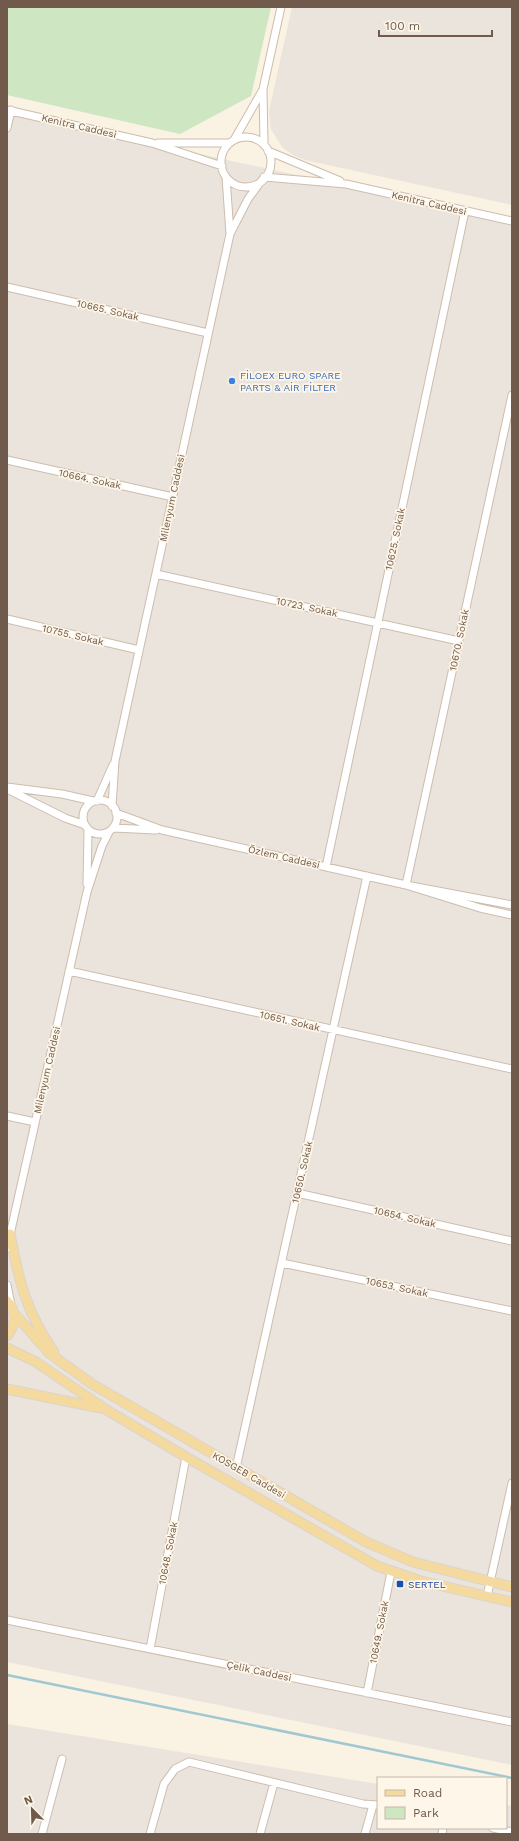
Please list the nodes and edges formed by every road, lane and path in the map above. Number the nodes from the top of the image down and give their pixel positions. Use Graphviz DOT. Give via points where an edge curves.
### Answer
graph roads {
  1 [pos="281,7"];
  2 [pos="263,89"];
  3 [pos="9,110"];
  4 [pos="7,128"];
  5 [pos="231,142"];
  6 [pos="152,143"];
  7 [pos="264,144"];
  8 [pos="268,151"];
  9 [pos="222,166"];
  10 [pos="226,177"];
  11 [pos="263,179"];
  12 [pos="346,184"];
  13 [pos="465,211"];
  14 [pos="512,222"];
  15 [pos="230,234"];
  16 [pos="7,287"];
  17 [pos="208,333"];
  18 [pos="512,395"];
  19 [pos="7,460"];
  20 [pos="172,497"];
  21 [pos="156,574"];
  22 [pos="7,619"];
  23 [pos="377,623"];
  24 [pos="459,641"];
  25 [pos="139,650"];
  26 [pos="115,761"];
  27 [pos="7,788"];
  28 [pos="95,801"];
  29 [pos="112,806"];
  30 [pos="116,813"];
  31 [pos="86,828"];
  32 [pos="111,830"];
  33 [pos="162,830"];
  34 [pos="326,867"];
  35 [pos="367,876"];
  36 [pos="406,885"];
  37 [pos="87,892"];
  38 [pos="512,905"];
  39 [pos="512,915"];
  40 [pos="69,971"];
  41 [pos="333,1030"];
  42 [pos="512,1069"];
  43 [pos="7,1116"];
  44 [pos="35,1122"];
  45 [pos="297,1193"];
  46 [pos="14,1217"];
  47 [pos="7,1225"];
  48 [pos="10,1234"];
  49 [pos="512,1241"];
  50 [pos="7,1248"];
  51 [pos="282,1263"];
  52 [pos="7,1285"];
  53 [pos="11,1307"];
  54 [pos="512,1312"];
  55 [pos="7,1336"];
  56 [pos="7,1348"];
  57 [pos="63,1365"];
  58 [pos="7,1389"];
  59 [pos="105,1409"];
  60 [pos="186,1457"];
  61 [pos="236,1468"];
  62 [pos="512,1484"];
  63 [pos="391,1572"];
  64 [pos="490,1582"];
  65 [pos="512,1587"];
  66 [pos="487,1596"];
  67 [pos="512,1602"];
  68 [pos="7,1620"];
  69 [pos="150,1649"];
  70 [pos="367,1693"];
  71 [pos="512,1722"];
  72 [pos="62,1759"];
  73 [pos="274,1783"];
  74 [pos="375,1805"];
  75 [pos="498,1829"];
  76 [pos="512,1832"];
  77 [pos="42,1834"];
  78 [pos="150,1834"];
  79 [pos="260,1834"];
  80 [pos="365,1834"];
  1 -- 2 [label="street"];
  2 -- 5 [label="street"];
  2 -- 7 [label="street"];
  3 -- 4 [label="street"];
  3 -- 6 [label="street, Kenitra Caddesi"];
  5 -- 6 [label="street"];
  5 -- 7 [label="street" via="242,137 250,137"];
  5 -- 9 [label="street" via="222,152"];
  6 -- 9 [label="street"];
  7 -- 8 [label="street"];
  8 -- 11 [label="street" via="270,166"];
  8 -- 12 [label="street"];
  9 -- 10 [label="street"];
  10 -- 11 [label="street" via="240,186 256,184"];
  10 -- 15 [label="street"];
  11 -- 12 [label="street"];
  11 -- 15 [label="street" via="248,199"];
  12 -- 13 [label="street, Kenitra Caddesi"];
  13 -- 14 [label="street, Kenitra Caddesi"];
  13 -- 23 [label="street, 10625. Sokak"];
  15 -- 17 [label="street, Milenyum Caddesi"];
  16 -- 17 [label="street, 10665. Sokak"];
  17 -- 20 [label="street, Milenyum Caddesi"];
  18 -- 24 [label="street, 10670. Sokak"];
  19 -- 20 [label="street, 10664. Sokak"];
  20 -- 21 [label="street, Milenyum Caddesi"];
  21 -- 23 [label="street, 10723. Sokak"];
  21 -- 25 [label="street, Milenyum Caddesi"];
  22 -- 25 [label="street, 10755. Sokak"];
  23 -- 24 [label="street, 10723. Sokak"];
  23 -- 34 [label="street, 10625. Sokak"];
  24 -- 36 [label="street, 10670. Sokak"];
  25 -- 26 [label="street, Milenyum Caddesi"];
  26 -- 28 [label="street"];
  26 -- 29 [label="street"];
  27 -- 28 [label="street" via="62,794"];
  27 -- 31 [label="street"];
  28 -- 29 [label="street" via="105,801"];
  28 -- 31 [label="street" via="85,809 83,820"];
  29 -- 30 [label="street"];
  30 -- 32 [label="street" via="116,824"];
  30 -- 33 [label="street, Özlem Caddesi"];
  31 -- 32 [label="street" via="98,834"];
  31 -- 37 [label="street"];
  32 -- 33 [label="street, Özlem Caddesi"];
  32 -- 37 [label="street" via="102,846"];
  33 -- 34 [label="street, Özlem Caddesi"];
  34 -- 35 [label="street, Özlem Caddesi"];
  35 -- 36 [label="street, Özlem Caddesi"];
  35 -- 41 [label="street, 10650. Sokak"];
  36 -- 38 [label="street, Özlem Caddesi"];
  36 -- 39 [label="street, Özlem Caddesi"];
  37 -- 40 [label="street, Milenyum Caddesi"];
  40 -- 41 [label="street, 10651. Sokak"];
  40 -- 44 [label="street, Milenyum Caddesi"];
  41 -- 42 [label="street, 10651. Sokak"];
  41 -- 45 [label="street, 10650. Sokak"];
  43 -- 44 [label="street"];
  44 -- 46 [label="street, Milenyum Caddesi"];
  45 -- 49 [label="street, 10654. Sokak"];
  45 -- 51 [label="street, 10650. Sokak"];
  46 -- 47 [label="street"];
  46 -- 48 [label="street, Milenyum Caddesi"];
  48 -- 50 [label="street, Milenyum Caddesi"];
  48 -- 57 [label="main road" via="25,1300 40,1330"];
  51 -- 54 [label="street, 10653. Sokak"];
  51 -- 61 [label="street, 10650. Sokak"];
  52 -- 53 [label="street"];
  53 -- 55 [label="main road" via="13,1327"];
  53 -- 57 [label="main road, KOSGEB Caddesi" via="43,1347"];
  56 -- 59 [label="main road, KOSGEB Caddesi" via="36,1362"];
  57 -- 61 [label="main road, KOSGEB Caddesi"];
  58 -- 59 [label="main road, KOSGEB Caddesi"];
  59 -- 60 [label="main road, KOSGEB Caddesi"];
  60 -- 63 [label="main road, KOSGEB Caddesi"];
  60 -- 69 [label="street, 10648. Sokak"];
  61 -- 64 [label="main road, KOSGEB Caddesi" via="395,1556"];
  62 -- 64 [label="street"];
  63 -- 66 [label="main road, KOSGEB Caddesi"];
  63 -- 70 [label="street, 10649. Sokak"];
  64 -- 65 [label="main road, KOSGEB Caddesi"];
  64 -- 66 [label="street"];
  66 -- 67 [label="main road, KOSGEB Caddesi"];
  68 -- 69 [label="street, Çelik Caddesi"];
  69 -- 70 [label="street, Çelik Caddesi"];
  70 -- 71 [label="street, Çelik Caddesi"];
  72 -- 77 [label="street"];
  73 -- 74 [label="street"];
  73 -- 78 [label="street" via="189,1762 175,1769 164,1784"];
  73 -- 79 [label="street"];
  74 -- 80 [label="street"];
  75 -- 76 [label="street"];
}
